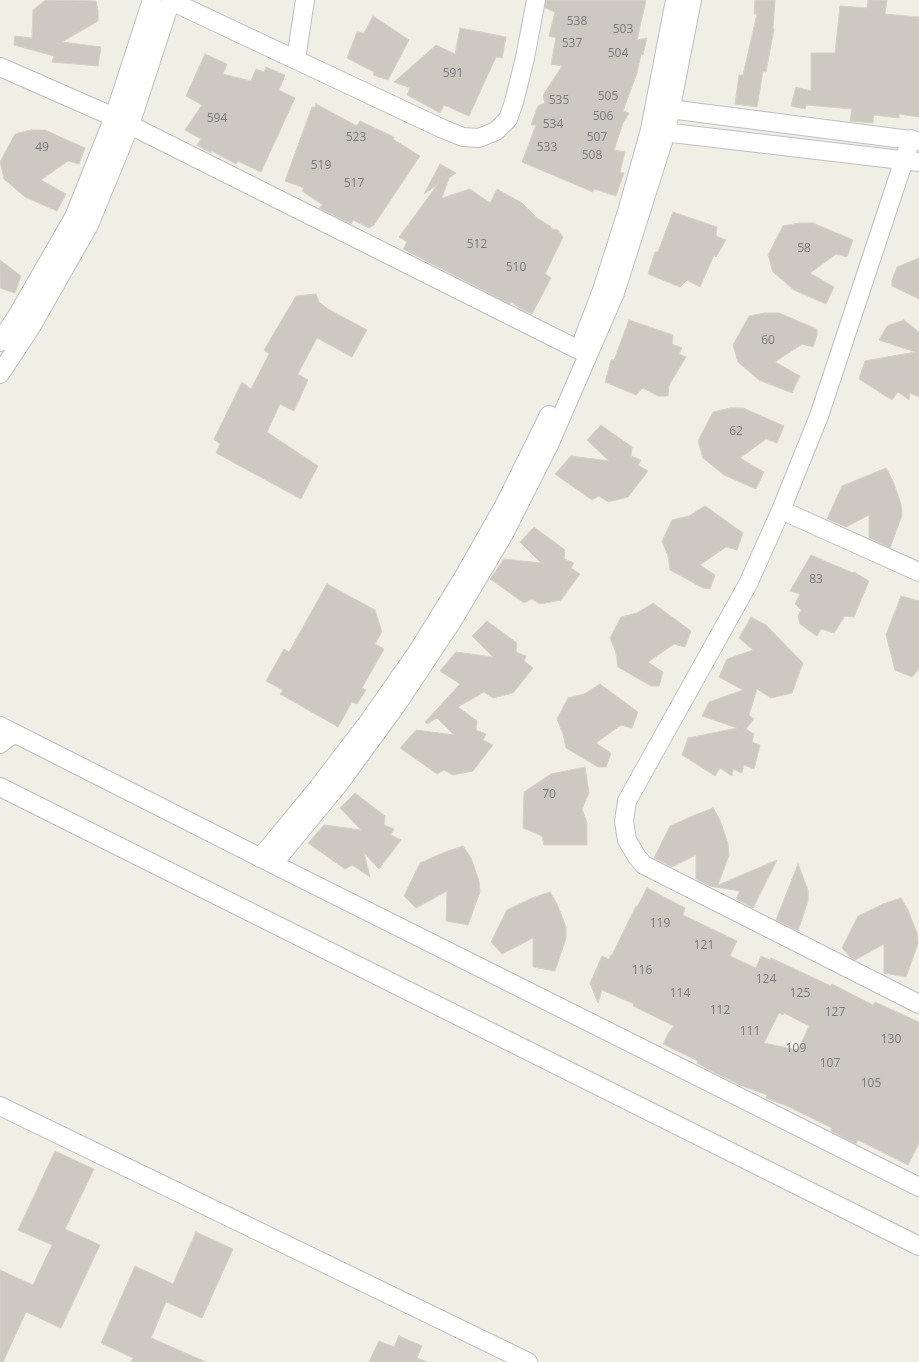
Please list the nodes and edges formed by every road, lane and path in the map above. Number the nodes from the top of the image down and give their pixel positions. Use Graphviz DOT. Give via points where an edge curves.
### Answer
graph roads {
  1 [pos="152,0"];
  2 [pos="171,0"];
  3 [pos="305,0"];
  4 [pos="536,0"];
  5 [pos="675,0"];
  6 [pos="692,0"];
  7 [pos="296,59"];
  8 [pos="0,67"];
  9 [pos="663,109"];
  10 [pos="122,121"];
  11 [pos="658,131"];
  12 [pos="915,140"];
  13 [pos="911,161"];
  14 [pos="0,342"];
  15 [pos="578,350"];
  16 [pos="0,374"];
  17 [pos="781,510"];
  18 [pos="919,572"];
  19 [pos="8,730"];
  20 [pos="0,744"];
  21 [pos="0,787"];
  22 [pos="266,861"];
  23 [pos="919,1004"];
  24 [pos="0,1106"];
  25 [pos="919,1187"];
  26 [pos="919,1246"];
  27 [pos="528,1362"];
  1 -- 10 [label="street"];
  2 -- 7 [label="street"];
  2 -- 10 [label="street"];
  3 -- 7 [label="street"];
  4 -- 7 [label="street" via="523,67 508,119 496,131 480,138 463,137 443,129"];
  5 -- 9 [label="street"];
  6 -- 9 [label="street"];
  8 -- 10 [label="street"];
  9 -- 11 [label="street"];
  9 -- 12 [label="street"];
  10 -- 14 [label="street" via="74,217"];
  10 -- 15 [label="street"];
  10 -- 16 [label="street" via="89,226"];
  11 -- 13 [label="street"];
  11 -- 15 [label="street"];
  11 -- 22 [label="street" via="615,293 549,445 504,534 398,703 339,784"];
  12 -- 13 [label="street"];
  13 -- 17 [label="street" via="819,416"];
  15 -- 22 [label="street" via="544,427 463,578 369,721"];
  17 -- 18 [label="street"];
  17 -- 23 [label="street" via="748,584 627,801 624,821 627,840 644,865"];
  19 -- 20 [label="street" via="6,739"];
  19 -- 22 [label="street"];
  21 -- 26 [label="street"];
  22 -- 25 [label="street"];
  24 -- 27 [label="street"];
}
